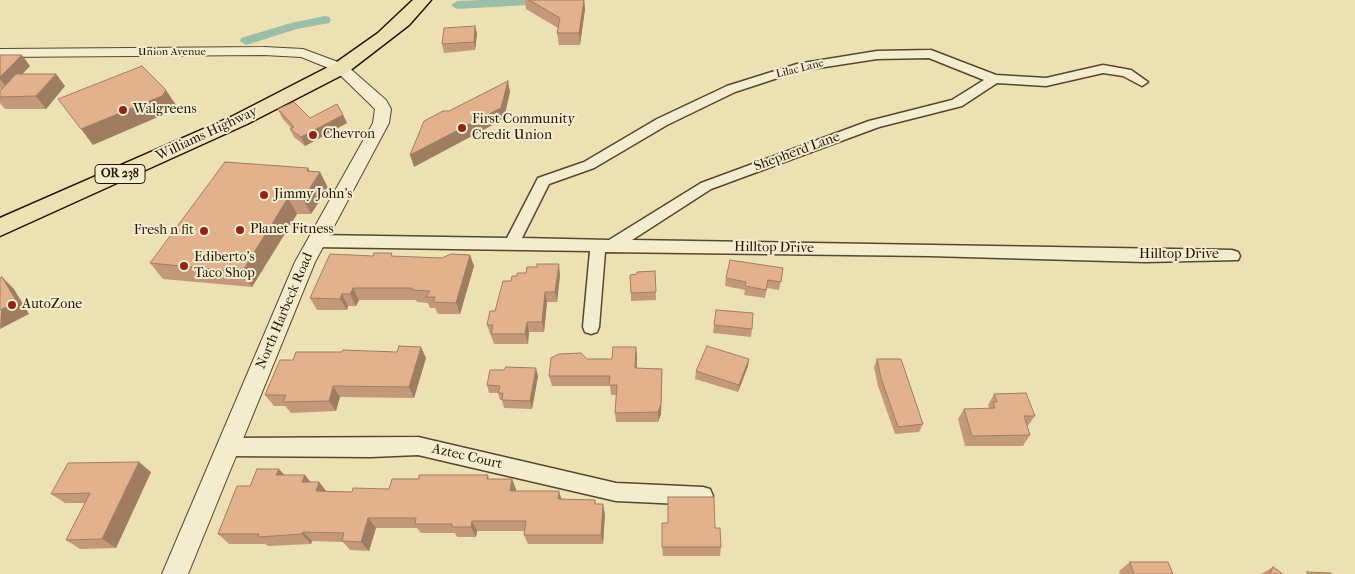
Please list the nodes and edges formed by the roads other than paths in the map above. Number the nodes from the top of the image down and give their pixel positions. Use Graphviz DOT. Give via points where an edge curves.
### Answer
graph roads {
  1 [pos="422,0"];
  2 [pos="440,0"];
  3 [pos="403,21"];
  4 [pos="0,52"];
  5 [pos="341,68"];
  6 [pos="994,79"];
  7 [pos="1142,82"];
  8 [pos="0,228"];
  9 [pos="316,241"];
  10 [pos="511,245"];
  11 [pos="603,247"];
  12 [pos="1232,256"];
  13 [pos="590,327"];
  14 [pos="228,447"];
  15 [pos="702,496"];
  16 [pos="175,574"];
  1 -- 3 [label="main road, Williams Highway / OR 238"];
  2 -- 3 [label="main road, Williams Highway / OR 238"];
  3 -- 5 [label="main road, Williams Highway / OR 238"];
  4 -- 5 [label="street, Union Avenue" via="264,51 303,53"];
  5 -- 8 [label="main road, Williams Highway / OR 238" via="240,120"];
  5 -- 9 [label="street, North Harbeck Road" via="380,103 384,113 354,175"];
  6 -- 7 [label="street, Lilac Lane" via="1046,82 1103,69 1127,73"];
  6 -- 10 [label="street, Lilac Lane" via="931,54 877,55 797,68 731,89 662,122 589,165 544,180"];
  6 -- 11 [label="street, Shepherd Lane" via="957,103 874,124 706,186"];
  9 -- 10 [label="street, Hilltop Drive"];
  9 -- 14 [label="street, North Harbeck Road"];
  10 -- 11 [label="street, Hilltop Drive"];
  11 -- 12 [label="street, Hilltop Drive"];
  11 -- 13 [label="street"];
  14 -- 15 [label="street, Aztec Court" via="418,446 616,492"];
  14 -- 16 [label="street, North Harbeck Road"];
}
